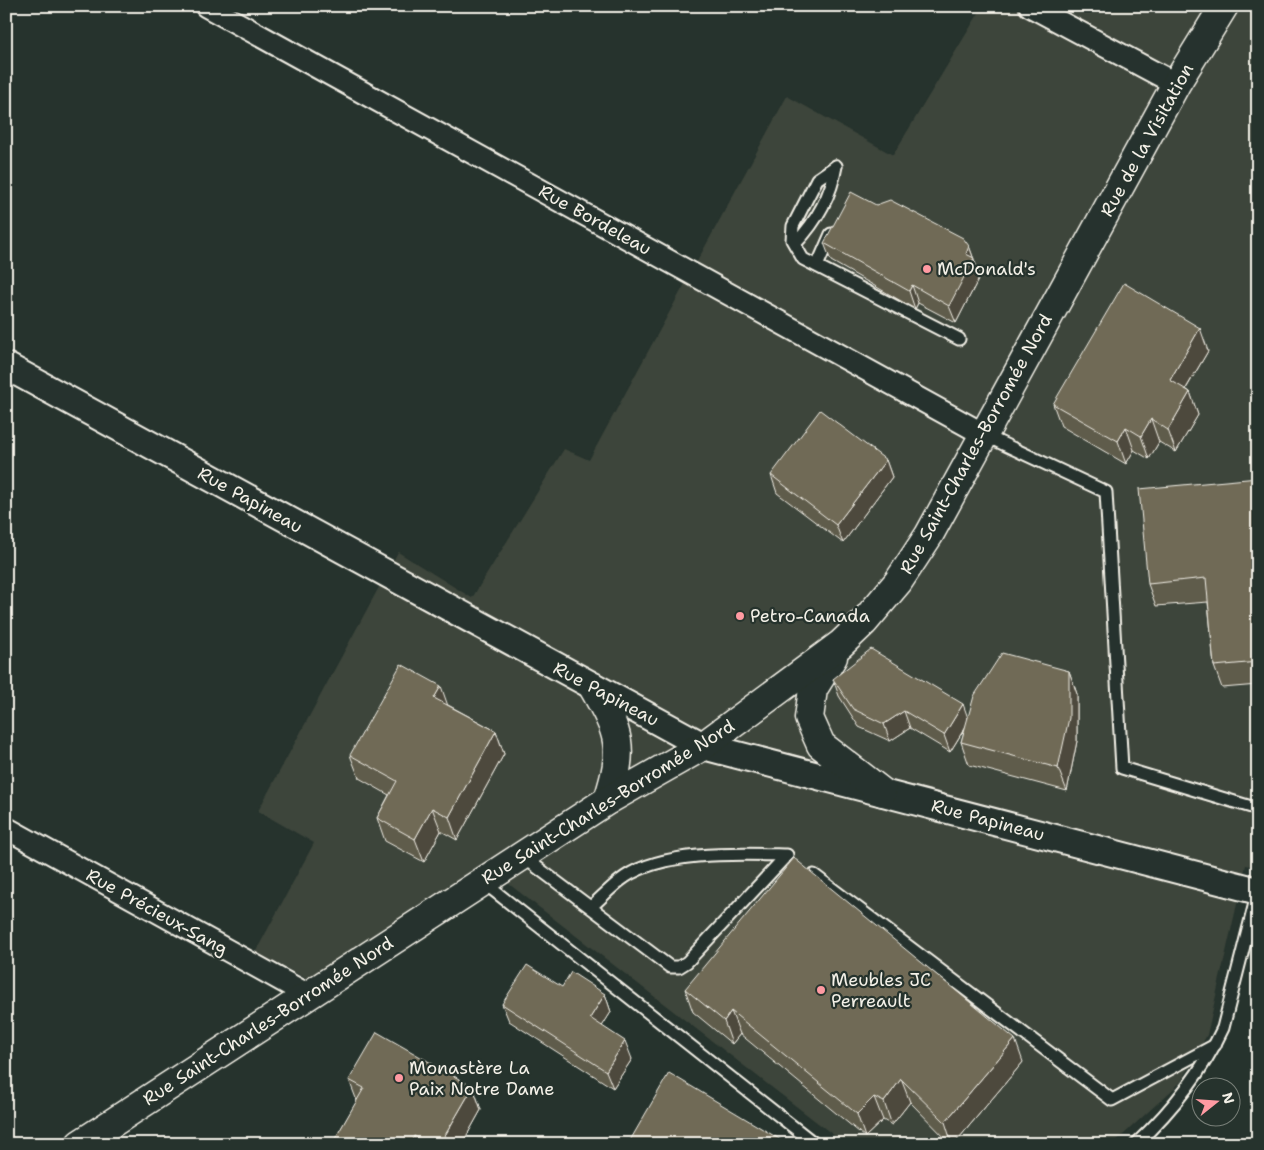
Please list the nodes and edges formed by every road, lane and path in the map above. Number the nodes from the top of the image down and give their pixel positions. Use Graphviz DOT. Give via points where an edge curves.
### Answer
graph roads {
  1 [pos="206,6"];
  2 [pos="1030,6"];
  3 [pos="1224,6"];
  4 [pos="1176,84"];
  5 [pos="836,223"];
  6 [pos="795,244"];
  7 [pos="817,266"];
  8 [pos="1071,274"];
  9 [pos="959,339"];
  10 [pos="6,366"];
  11 [pos="983,434"];
  12 [pos="842,644"];
  13 [pos="592,687"];
  14 [pos="703,746"];
  15 [pos="882,792"];
  16 [pos="608,800"];
  17 [pos="1258,809"];
  18 [pos="6,828"];
  19 [pos="522,856"];
  20 [pos="795,861"];
  21 [pos="482,882"];
  22 [pos="1258,891"];
  23 [pos="590,907"];
  24 [pos="308,995"];
  25 [pos="1216,1045"];
  26 [pos="80,1144"];
  27 [pos="815,1144"];
  28 [pos="1136,1144"];
  1 -- 11 [label="street, Rue Bordeleau"];
  2 -- 4 [label="street"];
  3 -- 4 [label="main road, Rue de la Visitation"];
  4 -- 8 [label="main road, Rue de la Visitation"];
  5 -- 7 [label="lane"];
  6 -- 6 [label="lane" via="792,240 793,226 817,179 836,166 833,187 813,225"];
  6 -- 7 [label="lane" via="803,259"];
  7 -- 9 [label="lane"];
  8 -- 11 [label="main road, Rue Saint-Charles-Borromée Nord"];
  10 -- 13 [label="street, Rue Papineau"];
  11 -- 12 [label="main road, Rue Saint-Charles-Borromée Nord" via="929,535 898,582"];
  11 -- 17 [label="lane" via="1106,492 1122,768"];
  12 -- 14 [label="main road, Rue Saint-Charles-Borromée Nord"];
  12 -- 15 [label="main road" via="812,689 809,718 820,745"];
  13 -- 14 [label="street, Rue Papineau"];
  13 -- 16 [label="main road" via="618,738 618,768"];
  14 -- 15 [label="street, Rue Papineau"];
  14 -- 16 [label="main road, Rue Saint-Charles-Borromée Nord"];
  15 -- 22 [label="street, Rue Papineau"];
  16 -- 19 [label="main road, Rue Saint-Charles-Borromée Nord"];
  18 -- 24 [label="street, Rue Précieux-Sang"];
  19 -- 21 [label="main road, Rue Saint-Charles-Borromée Nord"];
  19 -- 23 [label="lane"];
  20 -- 23 [label="lane" via="723,853 664,861 626,876"];
  20 -- 23 [label="lane" via="679,967 670,967"];
  20 -- 25 [label="lane" via="1112,1100"];
  21 -- 24 [label="main road, Rue Saint-Charles-Borromée Nord"];
  21 -- 27 [label="lane"];
  22 -- 25 [label="lane"];
  24 -- 26 [label="main road, Rue Saint-Charles-Borromée Nord"];
  25 -- 28 [label="lane" via="1189,1088"];
}
